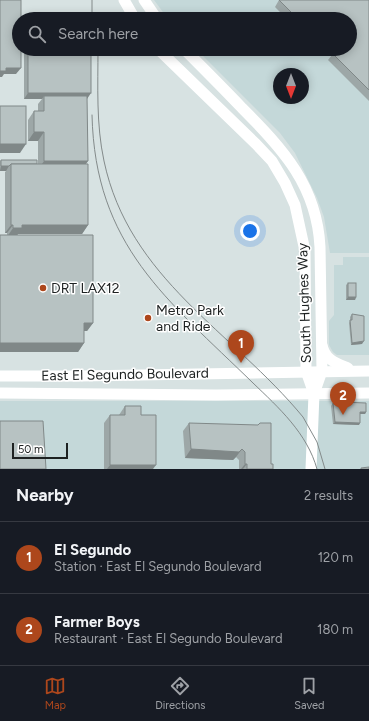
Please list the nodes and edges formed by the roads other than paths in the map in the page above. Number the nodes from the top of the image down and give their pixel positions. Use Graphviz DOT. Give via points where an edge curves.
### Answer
graph roads {
  1 [pos="124,0"];
  2 [pos="144,0"];
  3 [pos="131,12"];
  4 [pos="152,12"];
  5 [pos="165,56"];
  6 [pos="191,56"];
  7 [pos="322,344"];
  8 [pos="369,370"];
  9 [pos="306,371"];
  10 [pos="322,371"];
  11 [pos="354,371"];
  12 [pos="0,376"];
  13 [pos="0,393"];
  14 [pos="369,393"];
  15 [pos="314,394"];
  16 [pos="312,469"];
  1 -- 3 [label="street"];
  2 -- 4 [label="street"];
  5 -- 9 [label="street, South Hughes Way" via="256,144 272,161 286,183 295,205 305,251"];
  6 -- 7 [label="street, South Hughes Way" via="286,155 308,192 320,233"];
  7 -- 10 [label="street, South Hughes Way"];
  7 -- 11 [label="street" via="325,354 332,361"];
  8 -- 11 [label="street, East El Segundo Boulevard"];
  9 -- 10 [label="street, East El Segundo Boulevard"];
  9 -- 12 [label="street, East El Segundo Boulevard"];
  9 -- 15 [label="street, South Hughes Way"];
  10 -- 11 [label="street, East El Segundo Boulevard"];
  10 -- 15 [label="street, South Hughes Way"];
  13 -- 15 [label="street, East El Segundo Boulevard"];
  14 -- 15 [label="street, East El Segundo Boulevard"];
  15 -- 16 [label="street"];
}
